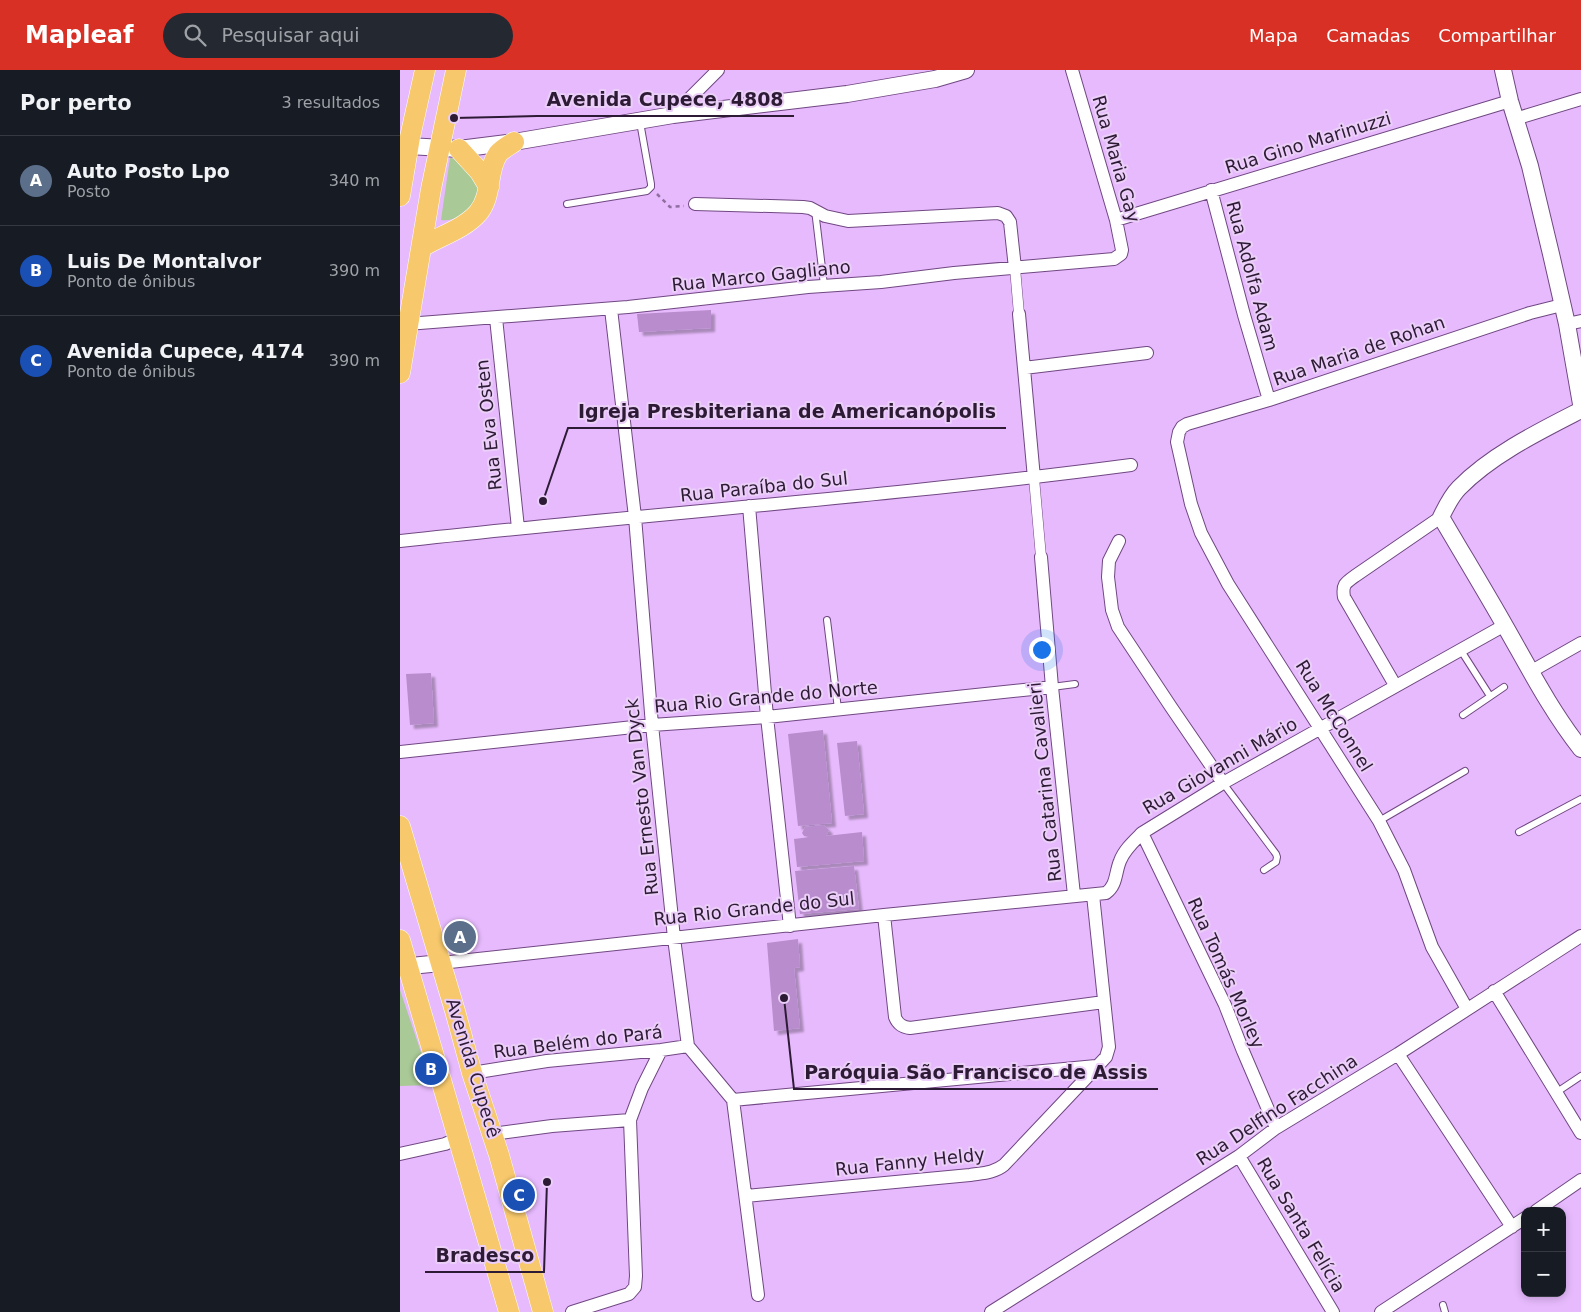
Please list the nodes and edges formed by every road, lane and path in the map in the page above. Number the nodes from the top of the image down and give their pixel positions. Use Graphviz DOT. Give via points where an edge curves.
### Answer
graph roads {
  1 [pos="424,70"];
  2 [pos="456,70"];
  3 [pos="718,70"];
  4 [pos="966,70"];
  5 [pos="1072,70"];
  6 [pos="1503,70"];
  7 [pos="1581,99"];
  8 [pos="1510,101"];
  9 [pos="673,116"];
  10 [pos="1515,119"];
  11 [pos="639,121"];
  12 [pos="514,142"];
  13 [pos="409,146"];
  14 [pos="450,148"];
  15 [pos="489,187"];
  16 [pos="651,187"];
  17 [pos="1211,190"];
  18 [pos="400,196"];
  19 [pos="567,204"];
  20 [pos="695,204"];
  21 [pos="815,210"];
  22 [pos="1116,220"];
  23 [pos="422,246"];
  24 [pos="1118,257"];
  25 [pos="1015,268"];
  26 [pos="824,286"];
  27 [pos="1562,305"];
  28 [pos="611,309"];
  29 [pos="1019,314"];
  30 [pos="496,318"];
  31 [pos="1574,322"];
  32 [pos="407,324"];
  33 [pos="1147,353"];
  34 [pos="1024,368"];
  35 [pos="400,373"];
  36 [pos="1269,400"];
  37 [pos="1581,404"];
  38 [pos="1581,410"];
  39 [pos="1177,442"];
  40 [pos="1131,465"];
  41 [pos="1034,478"];
  42 [pos="749,506"];
  43 [pos="1441,517"];
  44 [pos="635,518"];
  45 [pos="518,528"];
  46 [pos="400,541"];
  47 [pos="1119,541"];
  48 [pos="1041,557"];
  49 [pos="827,620"];
  50 [pos="1505,625"];
  51 [pos="1581,643"];
  52 [pos="1460,649"];
  53 [pos="1530,672"];
  54 [pos="1075,684"];
  55 [pos="1395,685"];
  56 [pos="1052,687"];
  57 [pos="1504,687"];
  58 [pos="1490,696"];
  59 [pos="838,709"];
  60 [pos="1463,715"];
  61 [pos="767,717"];
  62 [pos="652,725"];
  63 [pos="1321,728"];
  64 [pos="1581,749"];
  65 [pos="400,752"];
  66 [pos="1465,771"];
  67 [pos="1223,783"];
  68 [pos="1581,798"];
  69 [pos="1379,821"];
  70 [pos="400,826"];
  71 [pos="1519,832"];
  72 [pos="1142,833"];
  73 [pos="1264,870"];
  74 [pos="1112,889"];
  75 [pos="1074,895"];
  76 [pos="1093,895"];
  77 [pos="884,915"];
  78 [pos="790,926"];
  79 [pos="1581,936"];
  80 [pos="674,938"];
  81 [pos="400,940"];
  82 [pos="441,963"];
  83 [pos="404,967"];
  84 [pos="1494,991"];
  85 [pos="1104,1002"];
  86 [pos="1467,1009"];
  87 [pos="688,1046"];
  88 [pos="661,1050"];
  89 [pos="1398,1054"];
  90 [pos="1096,1066"];
  91 [pos="472,1073"];
  92 [pos="1581,1076"];
  93 [pos="1557,1092"];
  94 [pos="733,1100"];
  95 [pos="630,1120"];
  96 [pos="1276,1128"];
  97 [pos="1581,1133"];
  98 [pos="492,1134"];
  99 [pos="459,1138"];
  100 [pos="400,1154"];
  101 [pos="1239,1156"];
  102 [pos="1581,1180"];
  103 [pos="746,1196"];
  104 [pos="1542,1207"];
  105 [pos="1521,1221"];
  106 [pos="1512,1227"];
  107 [pos="758,1295"];
  108 [pos="509,1312"];
  109 [pos="542,1312"];
  110 [pos="572,1312"];
  111 [pos="991,1312"];
  112 [pos="1334,1312"];
  113 [pos="1381,1312"];
  1 -- 13 [label="main road"];
  2 -- 14 [label="main road"];
  3 -- 9 [label="street"];
  4 -- 9 [label="street" via="935,79 847,94"];
  5 -- 22 [label="street, Rua Maria Gay"];
  6 -- 8 [label="street"];
  7 -- 10 [label="street"];
  8 -- 10 [label="street"];
  8 -- 17 [label="street, Rua Gino Marinuzzi"];
  9 -- 11 [label="street"];
  10 -- 27 [label="street" via="1530,166"];
  11 -- 12 [label="street"];
  11 -- 16 [label="lane"];
  12 -- 14 [label="street"];
  12 -- 15 [label="main road" via="496,158"];
  13 -- 14 [label="street"];
  13 -- 18 [label="main road"];
  14 -- 15 [label="main road" via="480,172"];
  14 -- 23 [label="main road" via="431,190"];
  15 -- 23 [label="main road" via="488,197 474,217"];
  16 -- 19 [label="lane" via="646,191"];
  16 -- 20 [label="path" via="670,207"];
  17 -- 22 [label="street, Rua Gino Marinuzzi"];
  17 -- 36 [label="street, Rua Adolfa Adam"];
  20 -- 21 [label="street"];
  21 -- 25 [label="street, Rua Catarina Cavalieri" via="825,216 848,221 998,213 1010,222"];
  21 -- 26 [label="lane"];
  22 -- 24 [label="street, Rua Maria Gay" via="1122,250"];
  23 -- 32 [label="main road"];
  24 -- 25 [label="street, Rua Marco Gagliano"];
  25 -- 26 [label="street, Rua Marco Gagliano"];
  25 -- 29 [label="street, Rua Catarina Cavalieri"];
  26 -- 28 [label="street, Rua Marco Gagliano"];
  27 -- 31 [label="street"];
  27 -- 36 [label="street, Rua Maria de Rohan" via="1462,334"];
  28 -- 30 [label="street, Rua Marco Gagliano"];
  28 -- 44 [label="street, Rua Ernesto Van Dyck"];
  29 -- 34 [label="street, Rua Catarina Cavalieri"];
  30 -- 32 [label="street, Rua Marco Gagliano"];
  30 -- 45 [label="street, Rua Eva Osten"];
  31 -- 37 [label="street"];
  32 -- 35 [label="main road"];
  33 -- 34 [label="street"];
  34 -- 41 [label="street, Rua Catarina Cavalieri"];
  36 -- 39 [label="street, Rua Maria de Rohan" via="1187,424 1179,432"];
  38 -- 43 [label="street" via="1516,445 1486,466 1458,489"];
  39 -- 63 [label="street, Rua McConnel" via="1201,533 1228,584"];
  40 -- 41 [label="street, Rua Paraíba do Sul"];
  41 -- 42 [label="street, Rua Paraíba do Sul"];
  41 -- 48 [label="street, Rua Catarina Cavalieri"];
  42 -- 44 [label="street, Rua Paraíba do Sul"];
  42 -- 61 [label="street"];
  43 -- 50 [label="street"];
  43 -- 55 [label="street" via="1354,576 1343,590"];
  44 -- 45 [label="street, Rua Paraíba do Sul"];
  44 -- 62 [label="street, Rua Ernesto Van Dyck"];
  45 -- 46 [label="street, Rua Paraíba do Sul"];
  47 -- 67 [label="street" via="1109,561 1108,577 1112,610 1118,627"];
  48 -- 56 [label="street, Rua Catarina Cavalieri"];
  49 -- 59 [label="lane"];
  50 -- 52 [label="street, Rua Giovanni Mário"];
  50 -- 53 [label="street"];
  51 -- 53 [label="street"];
  52 -- 55 [label="street, Rua Giovanni Mário"];
  52 -- 58 [label="lane"];
  53 -- 64 [label="street"];
  54 -- 56 [label="lane, Rua Rio Grande do Norte"];
  55 -- 63 [label="street, Rua Giovanni Mário"];
  56 -- 59 [label="street, Rua Rio Grande do Norte"];
  56 -- 75 [label="street, Rua Catarina Cavalieri"];
  57 -- 58 [label="lane"];
  58 -- 60 [label="lane"];
  59 -- 61 [label="street, Rua Rio Grande do Norte"];
  61 -- 62 [label="street, Rua Rio Grande do Norte"];
  61 -- 78 [label="street"];
  62 -- 65 [label="street, Rua Rio Grande do Norte"];
  62 -- 80 [label="street, Rua Ernesto Van Dyck"];
  63 -- 67 [label="street, Rua Giovanni Mário"];
  63 -- 69 [label="street, Rua McConnel"];
  66 -- 69 [label="lane"];
  67 -- 72 [label="street, Rua Giovanni Mário"];
  67 -- 73 [label="lane" via="1277,857 1276,862"];
  68 -- 71 [label="lane"];
  69 -- 86 [label="street, Rua McConnel" via="1404,870 1432,947"];
  70 -- 82 [label="main road, Avenida Cupecê"];
  72 -- 74 [label="street, Rua Giovanni Mário" via="1120,861"];
  72 -- 96 [label="street, Rua Tomás Morley" via="1225,1005"];
  74 -- 76 [label="street, Rua Rio Grande do Sul"];
  75 -- 76 [label="street, Rua Rio Grande do Sul"];
  75 -- 77 [label="street, Rua Rio Grande do Sul"];
  76 -- 85 [label="street, Rua Fanny Heldy"];
  77 -- 78 [label="street, Rua Rio Grande do Sul"];
  77 -- 85 [label="street" via="895,1017 905,1027"];
  78 -- 80 [label="street, Rua Rio Grande do Sul"];
  79 -- 84 [label="street, Rua Delfino Facchina"];
  80 -- 82 [label="street, Rua Rio Grande do Sul"];
  80 -- 87 [label="street, Rua Ernesto Van Dyck"];
  81 -- 83 [label="main road, Avenida Cupecê"];
  82 -- 83 [label="street, Rua Rio Grande do Sul"];
  82 -- 91 [label="main road, Avenida Cupecê"];
  83 -- 99 [label="main road, Avenida Cupecê"];
  84 -- 86 [label="street, Rua Delfino Facchina"];
  84 -- 93 [label="street"];
  85 -- 90 [label="street, Rua Fanny Heldy" via="1110,1047 1106,1057"];
  86 -- 89 [label="street, Rua Delfino Facchina"];
  87 -- 88 [label="street, Rua Belém do Pará"];
  87 -- 94 [label="street"];
  88 -- 91 [label="street, Rua Belém do Pará"];
  88 -- 95 [label="street"];
  89 -- 96 [label="street, Rua Delfino Facchina"];
  89 -- 106 [label="street"];
  90 -- 94 [label="street"];
  90 -- 103 [label="street, Rua Fanny Heldy" via="997,1170"];
  91 -- 98 [label="main road, Avenida Cupecê"];
  92 -- 93 [label="lane"];
  93 -- 97 [label="street"];
  94 -- 103 [label="street"];
  95 -- 98 [label="street"];
  95 -- 110 [label="street" via="635,1287 629,1294"];
  96 -- 101 [label="street, Rua Delfino Facchina"];
  98 -- 109 [label="main road, Avenida Cupecê"];
  99 -- 100 [label="street"];
  99 -- 108 [label="main road, Avenida Cupecê"];
  101 -- 111 [label="street, Rua Delfino Facchina"];
  101 -- 112 [label="street, Rua Santa Felícia"];
  102 -- 104 [label="street"];
  103 -- 107 [label="street"];
  105 -- 106 [label="street"];
  106 -- 113 [label="street"];
}
